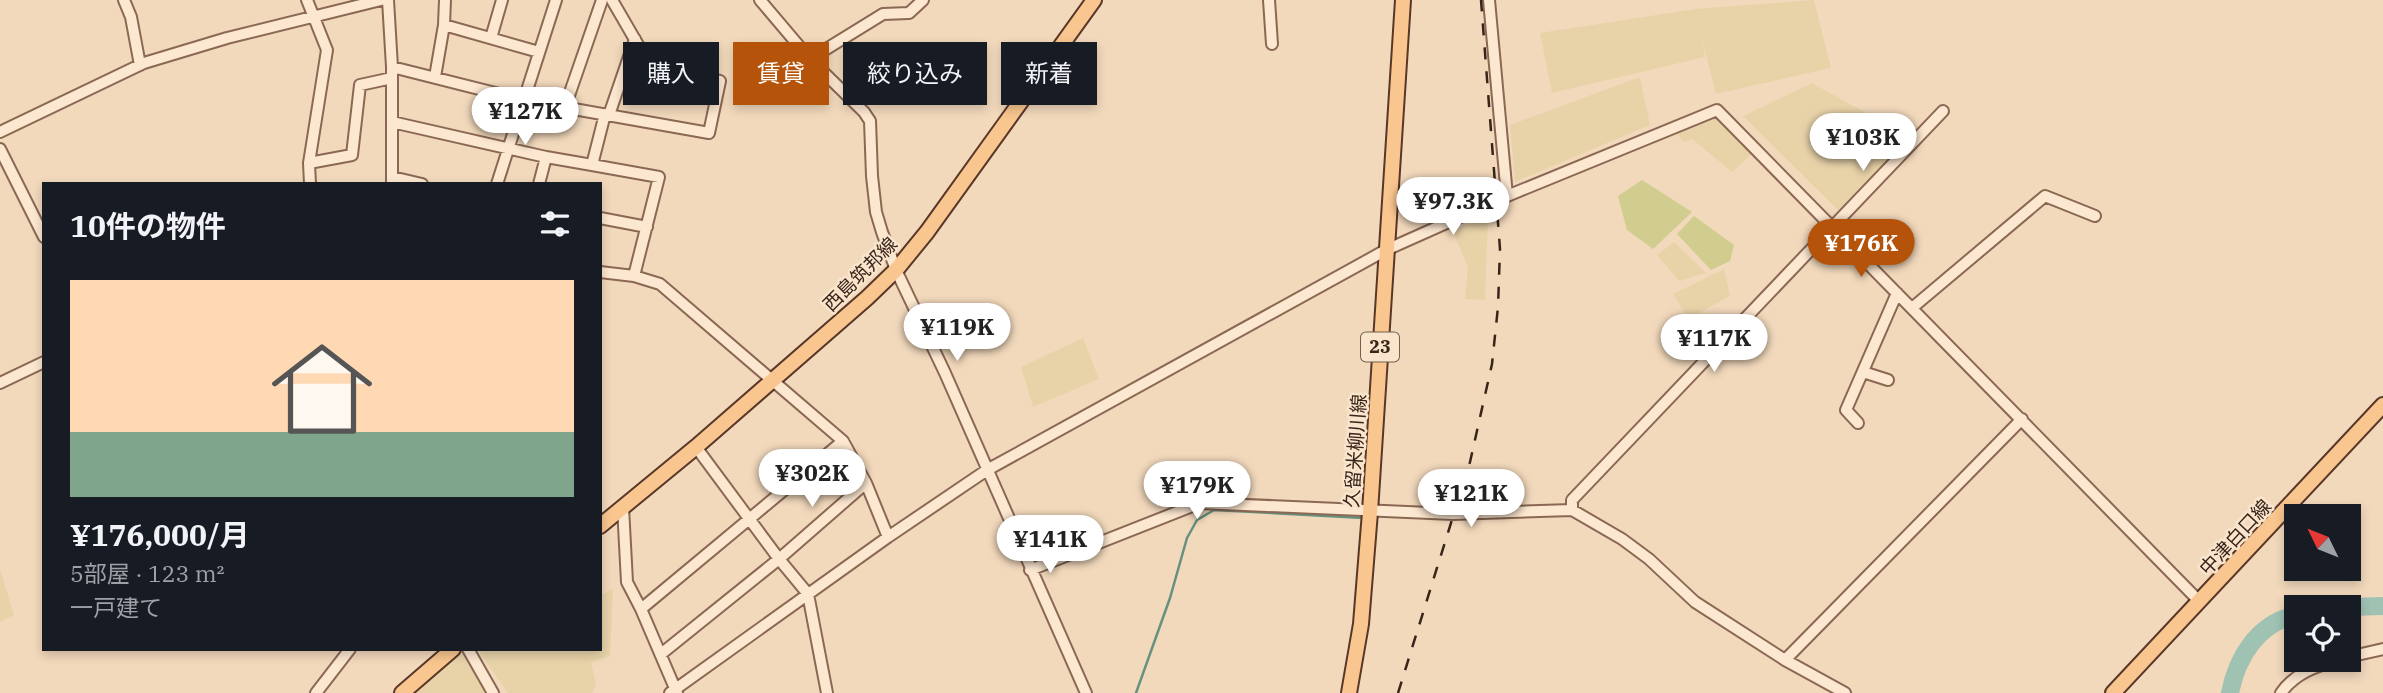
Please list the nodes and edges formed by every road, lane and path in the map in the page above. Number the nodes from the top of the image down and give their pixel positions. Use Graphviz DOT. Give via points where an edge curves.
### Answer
graph roads {
  1 [pos="124,0"];
  2 [pos="307,0"];
  3 [pos="381,0"];
  4 [pos="388,0"];
  5 [pos="445,0"];
  6 [pos="502,0"];
  7 [pos="556,0"];
  8 [pos="602,0"];
  9 [pos="612,0"];
  10 [pos="760,0"];
  11 [pos="923,0"];
  12 [pos="1094,0"];
  13 [pos="1269,0"];
  14 [pos="1403,0"];
  15 [pos="1489,0"];
  16 [pos="315,18"];
  17 [pos="444,25"];
  18 [pos="491,38"];
  19 [pos="635,39"];
  20 [pos="796,42"];
  21 [pos="1272,44"];
  22 [pos="829,47"];
  23 [pos="539,51"];
  24 [pos="140,65"];
  25 [pos="392,72"];
  26 [pos="435,77"];
  27 [pos="829,78"];
  28 [pos="523,100"];
  29 [pos="565,107"];
  30 [pos="1943,111"];
  31 [pos="607,115"];
  32 [pos="392,122"];
  33 [pos="0,132"];
  34 [pos="508,147"];
  35 [pos="0,149"];
  36 [pos="546,157"];
  37 [pos="309,163"];
  38 [pos="592,165"];
  39 [pos="391,180"];
  40 [pos="310,182"];
  41 [pos="498,182"];
  42 [pos="540,182"];
  43 [pos="1507,196"];
  44 [pos="2095,216"];
  45 [pos="602,218"];
  46 [pos="647,227"];
  47 [pos="1832,228"];
  48 [pos="42,233"];
  49 [pos="1386,250"];
  50 [pos="896,270"];
  51 [pos="602,272"];
  52 [pos="634,276"];
  53 [pos="1897,293"];
  54 [pos="1912,308"];
  55 [pos="42,363"];
  56 [pos="1863,372"];
  57 [pos="773,380"];
  58 [pos="1888,380"];
  59 [pos="0,383"];
  60 [pos="2383,405"];
  61 [pos="2022,419"];
  62 [pos="1858,423"];
  63 [pos="843,441"];
  64 [pos="696,447"];
  65 [pos="987,470"];
  66 [pos="866,483"];
  67 [pos="623,507"];
  68 [pos="1572,510"];
  69 [pos="1370,512"];
  70 [pos="749,519"];
  71 [pos="602,524"];
  72 [pos="888,537"];
  73 [pos="779,559"];
  74 [pos="1030,570"];
  75 [pos="808,594"];
  76 [pos="2200,602"];
  77 [pos="641,609"];
  78 [pos="2383,649"];
  79 [pos="348,651"];
  80 [pos="451,651"];
  81 [pos="469,651"];
  82 [pos="661,654"];
  83 [pos="2361,654"];
  84 [pos="1785,660"];
  85 [pos="2305,672"];
  86 [pos="674,692"];
  87 [pos="316,693"];
  88 [pos="402,693"];
  89 [pos="493,693"];
  90 [pos="827,693"];
  91 [pos="1086,693"];
  92 [pos="1349,693"];
  93 [pos="1845,693"];
  94 [pos="2113,693"];
  95 [pos="2281,693"];
  1 -- 24 [label="street"];
  2 -- 16 [label="street"];
  3 -- 16 [label="street"];
  4 -- 25 [label="street"];
  5 -- 17 [label="street"];
  6 -- 18 [label="street"];
  7 -- 23 [label="street"];
  8 -- 29 [label="street"];
  9 -- 19 [label="street"];
  10 -- 20 [label="street"];
  11 -- 22 [label="street" via="909,13 883,14"];
  12 -- 50 [label="main road, 西島筑邦線"];
  13 -- 21 [label="street"];
  14 -- 49 [label="main road, 久留米柳川線 / 23"];
  15 -- 43 [label="street"];
  16 -- 24 [label="street" via="227,38"];
  16 -- 37 [label="street" via="327,50"];
  17 -- 18 [label="street"];
  17 -- 26 [label="street"];
  18 -- 23 [label="street"];
  19 -- 31 [label="street"];
  19 -- 31 [label="street" via="652,69 720,81 709,133"];
  23 -- 28 [label="street"];
  24 -- 33 [label="street"];
  25 -- 26 [label="street"];
  25 -- 32 [label="street"];
  25 -- 37 [label="street" via="360,85 352,155"];
  26 -- 28 [label="street"];
  27 -- 50 [label="street" via="870,121 876,212"];
  28 -- 29 [label="street"];
  28 -- 34 [label="street"];
  29 -- 31 [label="street"];
  30 -- 47 [label="street"];
  31 -- 38 [label="street"];
  32 -- 34 [label="street"];
  32 -- 39 [label="street"];
  34 -- 36 [label="street"];
  34 -- 41 [label="street"];
  35 -- 48 [label="street"];
  36 -- 38 [label="street"];
  36 -- 42 [label="street"];
  37 -- 40 [label="street"];
  38 -- 46 [label="street" via="659,177"];
  43 -- 47 [label="street" via="1717,110"];
  43 -- 49 [label="street"];
  44 -- 54 [label="street" via="2045,196"];
  45 -- 46 [label="street"];
  46 -- 52 [label="street"];
  47 -- 53 [label="street"];
  47 -- 68 [label="street" via="1572,500"];
  49 -- 65 [label="street"];
  49 -- 69 [label="main road, 久留米柳川線 / 23"];
  50 -- 57 [label="main road, 西島筑邦線"];
  50 -- 65 [label="street"];
  51 -- 52 [label="street"];
  52 -- 57 [label="street" via="660,284"];
  53 -- 54 [label="street"];
  53 -- 56 [label="street"];
  54 -- 61 [label="street"];
  55 -- 59 [label="street"];
  56 -- 58 [label="street"];
  56 -- 62 [label="street" via="1846,410"];
  57 -- 63 [label="street"];
  57 -- 64 [label="main road, 西島筑邦線"];
  60 -- 76 [label="main road, 中津白口線"];
  61 -- 76 [label="street"];
  61 -- 84 [label="street"];
  63 -- 66 [label="street"];
  63 -- 70 [label="street"];
  64 -- 67 [label="main road, 西島筑邦線"];
  64 -- 70 [label="street"];
  65 -- 72 [label="street"];
  65 -- 74 [label="street"];
  66 -- 72 [label="street"];
  66 -- 73 [label="street"];
  67 -- 71 [label="main road, 西島筑邦線"];
  67 -- 77 [label="street" via="627,582"];
  68 -- 69 [label="street"];
  68 -- 84 [label="street" via="1622,539 1695,602"];
  69 -- 74 [label="street" via="1200,503"];
  69 -- 92 [label="main road, 久留米柳川線 / 23" via="1361,624"];
  70 -- 73 [label="street"];
  70 -- 77 [label="street"];
  72 -- 75 [label="street"];
  73 -- 75 [label="street"];
  73 -- 82 [label="street"];
  74 -- 91 [label="street"];
  75 -- 86 [label="street"];
  75 -- 90 [label="street"];
  76 -- 94 [label="main road, 中津白口線"];
  77 -- 82 [label="street"];
  78 -- 83 [label="street"];
  79 -- 87 [label="street"];
  80 -- 88 [label="main road"];
  81 -- 89 [label="street"];
  82 -- 86 [label="street"];
  84 -- 93 [label="street"];
  85 -- 95 [label="street"];
}
